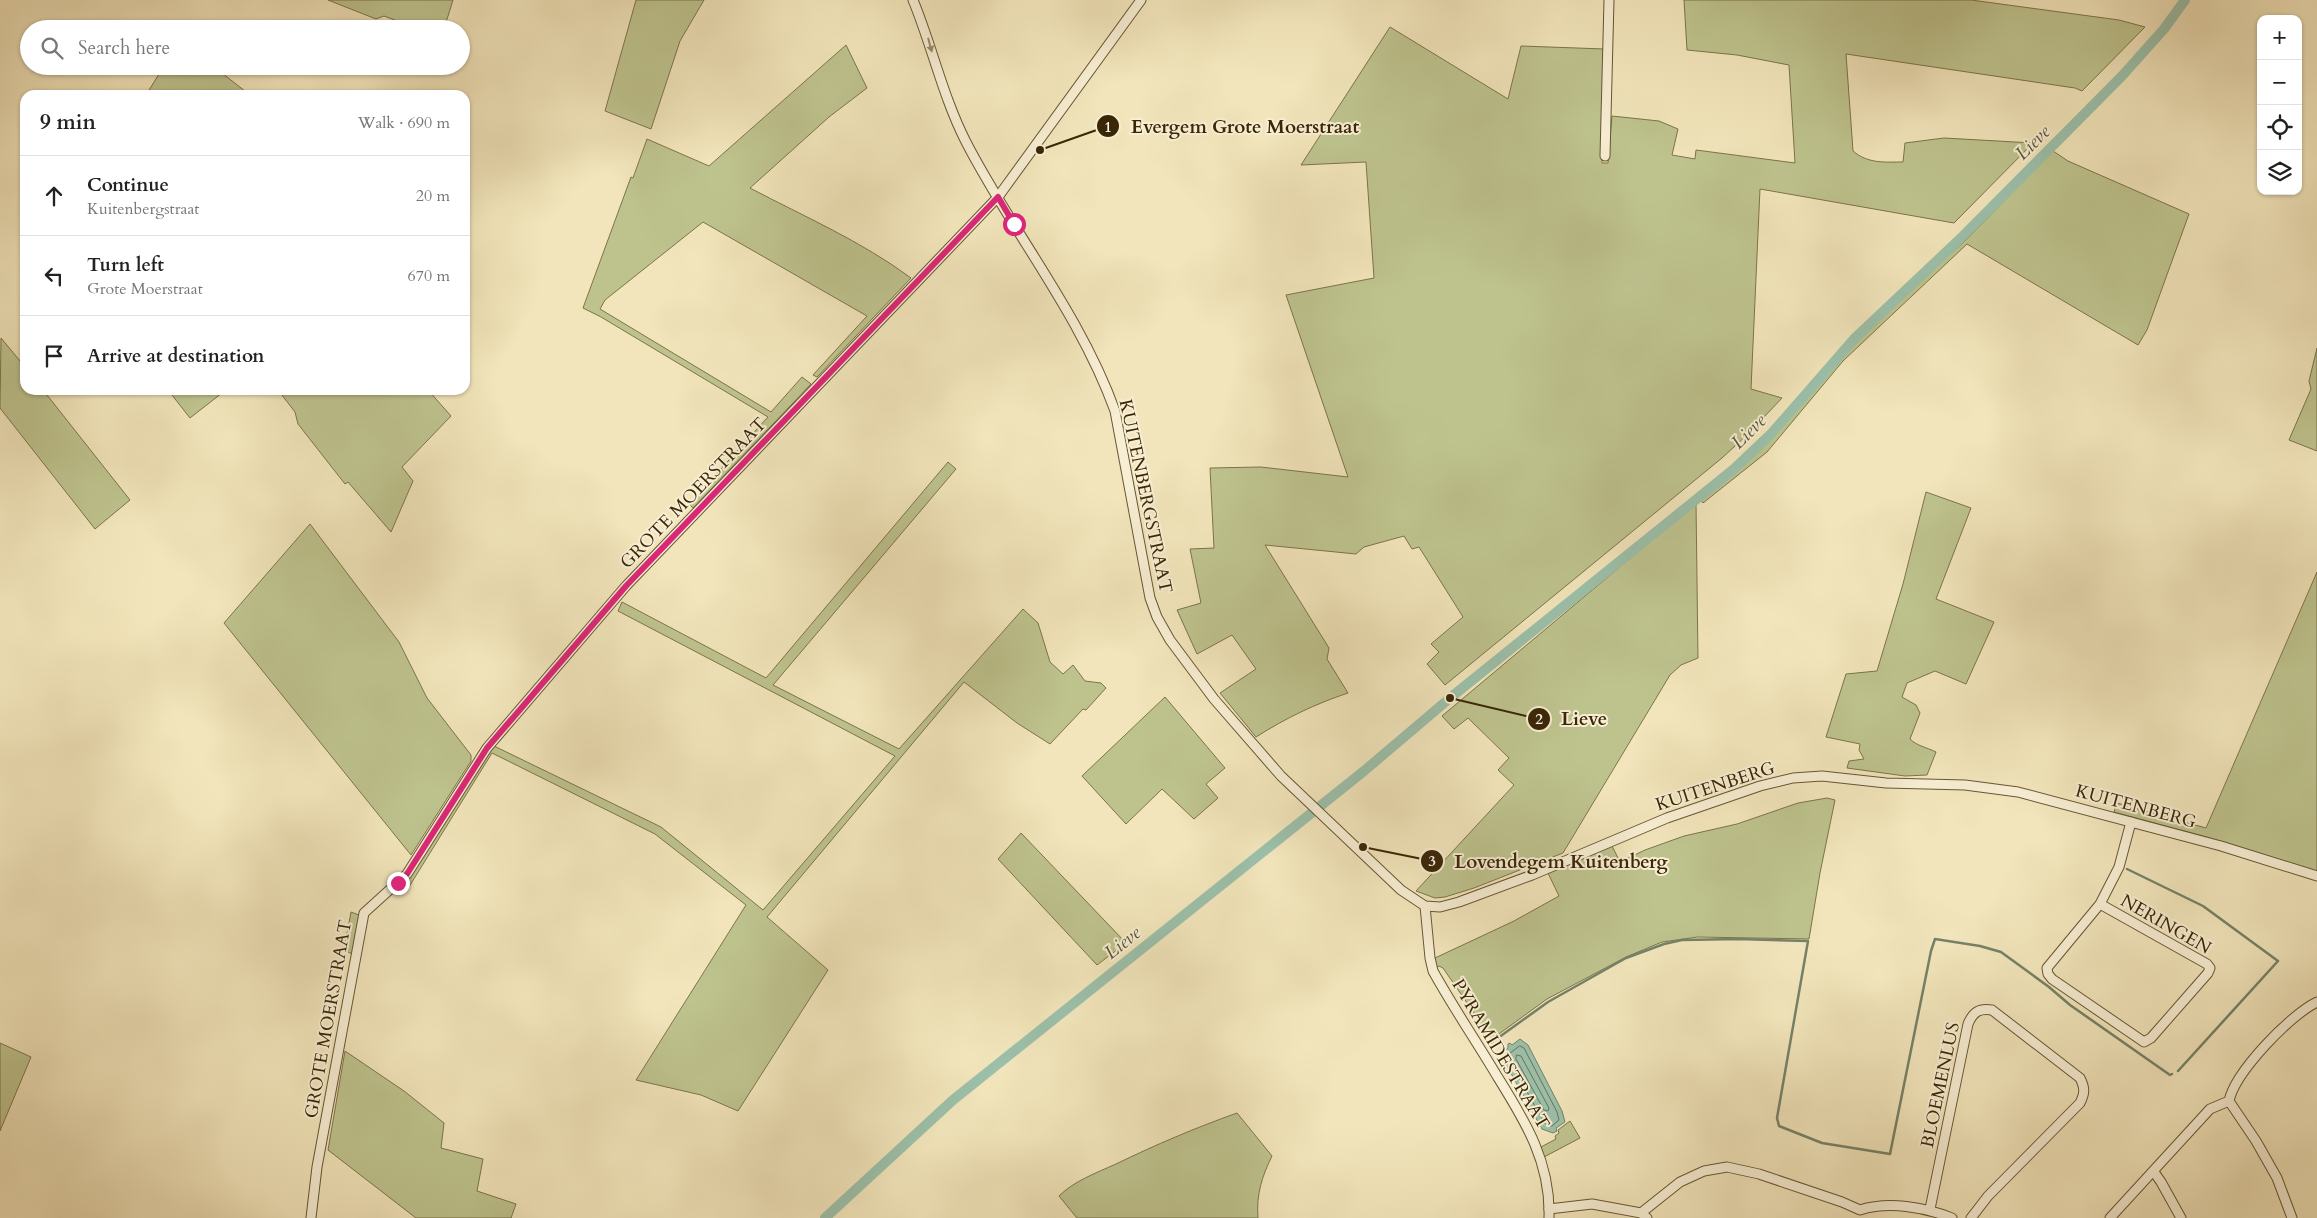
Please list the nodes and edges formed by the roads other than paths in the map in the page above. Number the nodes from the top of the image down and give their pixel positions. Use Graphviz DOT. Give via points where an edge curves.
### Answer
graph roads {
  1 [pos="913,0"];
  2 [pos="1140,0"];
  3 [pos="1609,0"];
  4 [pos="1606,156"];
  5 [pos="998,197"];
  6 [pos="2132,822"];
  7 [pos="2317,876"];
  8 [pos="2100,904"];
  9 [pos="1425,906"];
  10 [pos="2317,1002"];
  11 [pos="2229,1101"];
  12 [pos="2154,1172"];
  13 [pos="1930,1210"];
  14 [pos="1549,1214"];
  15 [pos="1859,1214"];
  16 [pos="1644,1215"];
  17 [pos="311,1218"];
  18 [pos="1952,1218"];
  19 [pos="1971,1218"];
  20 [pos="2110,1218"];
  21 [pos="2181,1218"];
  22 [pos="2292,1218"];
  1 -- 5 [label="street, KUITENBERGSTRAAT, one-way" via="955,117"];
  2 -- 5 [label="street, GROTE MOERSTRAAT"];
  3 -- 4 [label="street"];
  5 -- 9 [label="street, KUITENBERGSTRAAT" via="1105,384 1115,411 1148,591 1160,623 1182,658 1254,748 1401,890"];
  5 -- 17 [label="street, GROTE MOERSTRAAT" via="626,586 487,748 407,874 364,913"];
  6 -- 7 [label="street, KUITENBERG"];
  6 -- 8 [label="street, NERINGEN" via="2119,867"];
  6 -- 9 [label="street, KUITENBERG" via="1965,784 1886,783 1845,777 1793,778 1667,818 1459,902 1440,907"];
  8 -- 8 [label="street, NERINGEN" via="2047,971 2052,979 2144,1042 2151,1038 2210,968"];
  9 -- 14 [label="street, PYRAMIDESTRAAT" via="1433,971 1522,1115 1540,1153"];
  10 -- 11 [label="street" via="2292,1019 2241,1075"];
  11 -- 12 [label="street" via="2210,1110"];
  11 -- 22 [label="street" via="2277,1178"];
  12 -- 20 [label="street"];
  12 -- 21 [label="street"];
  13 -- 15 [label="street" via="1870,1207"];
  13 -- 18 [label="street"];
  13 -- 19 [label="street, BLOEMENLUS" via="1968,1024 1975,1013 1983,1009 1992,1010 2080,1078 2085,1095"];
  14 -- 16 [label="street" via="1592,1204"];
  15 -- 16 [label="street" via="1842,1202 1760,1174 1727,1167 1704,1171 1680,1182"];
}
